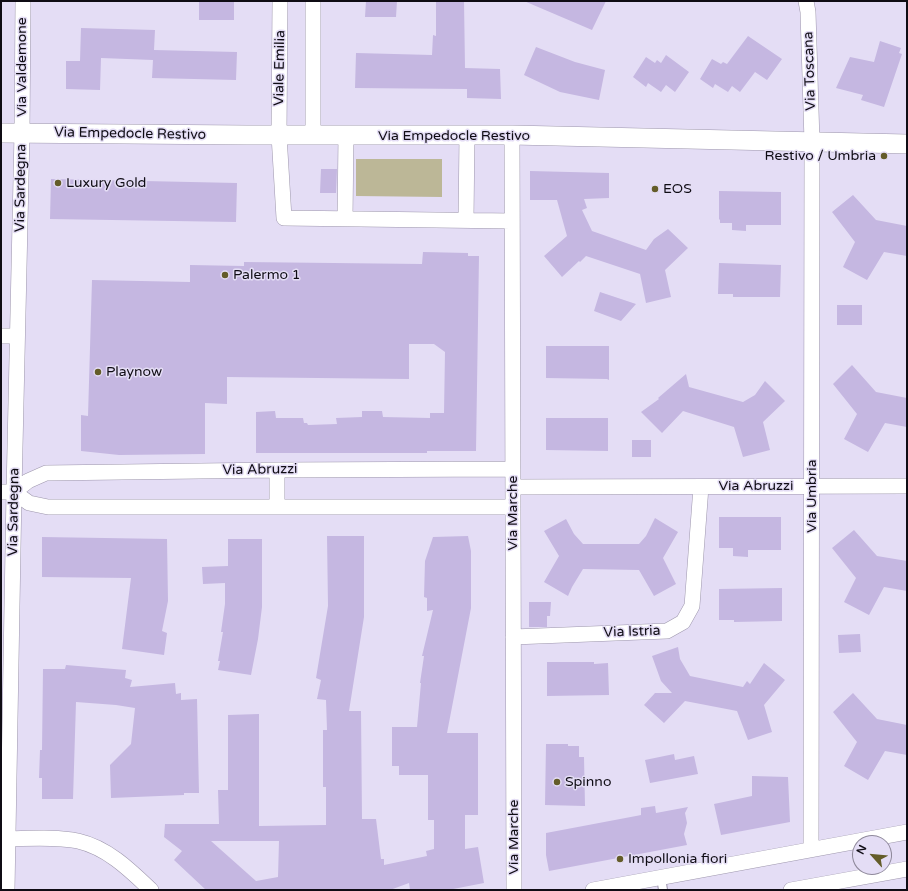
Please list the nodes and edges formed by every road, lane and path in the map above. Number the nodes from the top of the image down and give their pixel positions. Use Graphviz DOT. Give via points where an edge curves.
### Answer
graph roads {
  1 [pos="23,1"];
  2 [pos="280,1"];
  3 [pos="313,1"];
  4 [pos="806,1"];
  5 [pos="1,133"];
  6 [pos="22,133"];
  7 [pos="279,135"];
  8 [pos="313,135"];
  9 [pos="346,135"];
  10 [pos="467,135"];
  11 [pos="512,135"];
  12 [pos="812,142"];
  13 [pos="907,144"];
  14 [pos="345,219"];
  15 [pos="466,220"];
  16 [pos="512,221"];
  17 [pos="1,336"];
  18 [pos="17,336"];
  19 [pos="277,470"];
  20 [pos="513,470"];
  21 [pos="812,486"];
  22 [pos="907,486"];
  23 [pos="701,487"];
  24 [pos="513,488"];
  25 [pos="7,492"];
  26 [pos="277,507"];
  27 [pos="513,507"];
  28 [pos="513,637"];
  29 [pos="907,832"];
  30 [pos="5,839"];
  31 [pos="811,849"];
  32 [pos="907,868"];
  33 [pos="662,884"];
  34 [pos="8,890"];
  35 [pos="151,890"];
  36 [pos="514,890"];
  37 [pos="593,890"];
  38 [pos="791,890"];
  1 -- 6 [label="street, Via Valdemone"];
  2 -- 7 [label="street, Viale Emilia"];
  3 -- 8 [label="street"];
  4 -- 12 [label="street, Via Toscana"];
  5 -- 6 [label="street, Via Empedocle Restivo"];
  6 -- 7 [label="street, Via Empedocle Restivo"];
  6 -- 18 [label="street, Via Sardegna"];
  7 -- 8 [label="street, Via Empedocle Restivo"];
  7 -- 14 [label="street, Viale Emilia" via="284,218"];
  8 -- 9 [label="street, Via Empedocle Restivo"];
  9 -- 10 [label="street, Via Empedocle Restivo"];
  9 -- 14 [label="street"];
  10 -- 11 [label="street, Via Empedocle Restivo"];
  10 -- 15 [label="street"];
  11 -- 12 [label="street, Via Empedocle Restivo"];
  11 -- 16 [label="street, Via Marche"];
  12 -- 13 [label="street, Via Empedocle Restivo"];
  12 -- 21 [label="street, Via Umbria"];
  14 -- 15 [label="street"];
  15 -- 16 [label="street"];
  16 -- 20 [label="street, Via Marche"];
  17 -- 18 [label="street"];
  18 -- 25 [label="street, Via Sardegna"];
  19 -- 20 [label="street, Via Abruzzi"];
  19 -- 25 [label="street, Via Abruzzi" via="46,473"];
  19 -- 26 [label="street"];
  20 -- 24 [label="street, Via Marche"];
  21 -- 22 [label="street, Via Abruzzi"];
  21 -- 23 [label="street, Via Abruzzi"];
  21 -- 31 [label="street, Via Umbria"];
  23 -- 24 [label="street, Via Abruzzi"];
  23 -- 28 [label="street, Via Istria" via="692,606 684,622 667,631"];
  24 -- 27 [label="street, Via Marche"];
  25 -- 26 [label="street" via="29,503 48,507"];
  25 -- 30 [label="street, Via Sardegna"];
  26 -- 27 [label="street"];
  27 -- 28 [label="street, Via Marche"];
  28 -- 36 [label="street, Via Marche"];
  29 -- 31 [label="street"];
  30 -- 34 [label="street, Via Sardegna"];
  30 -- 35 [label="street" via="65,839 89,844 129,869"];
  31 -- 33 [label="street"];
  32 -- 38 [label="street"];
  33 -- 37 [label="street"];
}
